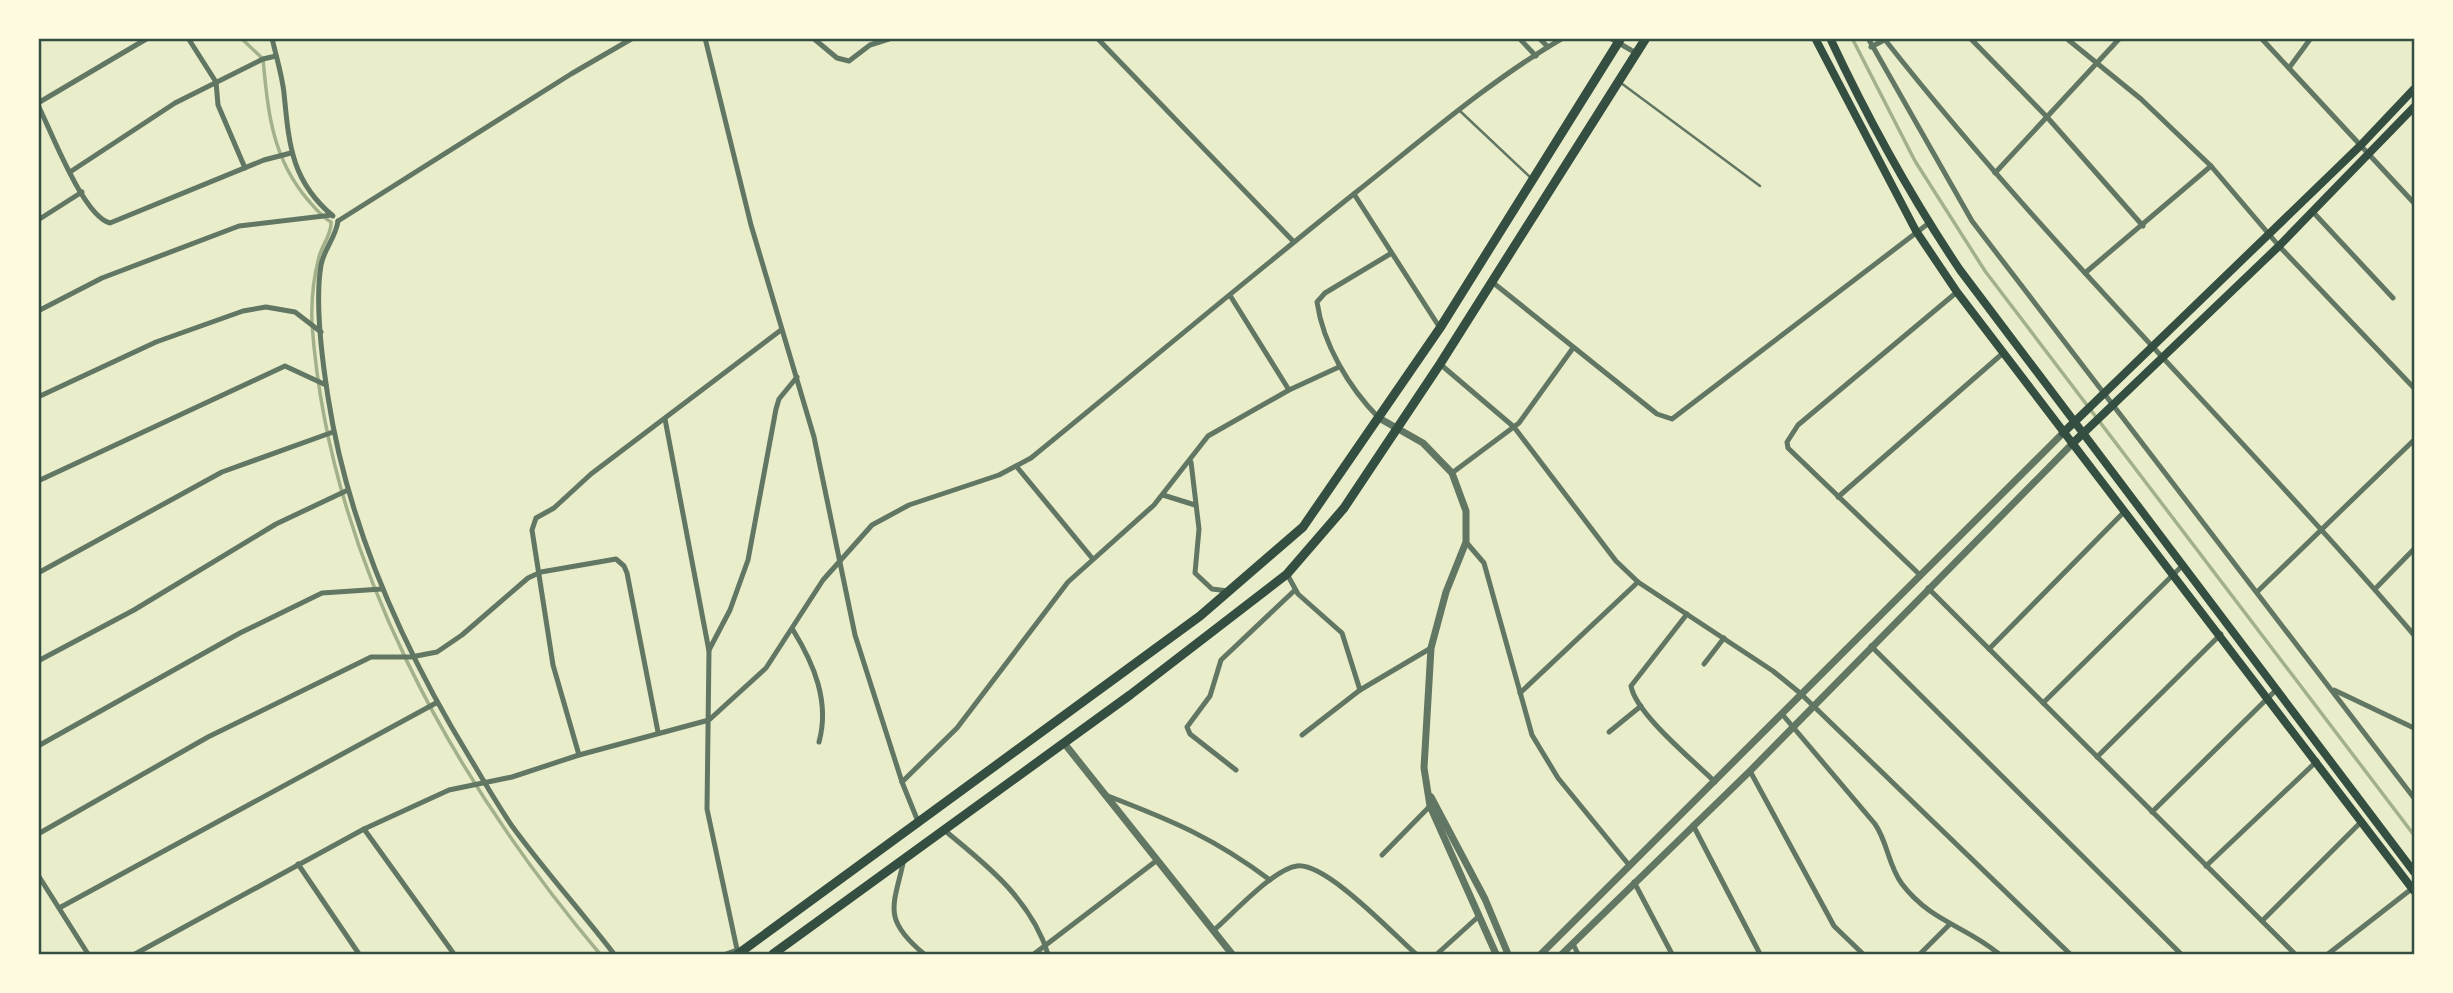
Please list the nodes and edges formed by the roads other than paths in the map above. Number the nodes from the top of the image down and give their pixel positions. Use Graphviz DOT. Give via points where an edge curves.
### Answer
graph roads {
  1 [pos="148,38"];
  2 [pos="188,38"];
  3 [pos="272,38"];
  4 [pos="633,38"];
  5 [pos="705,38"];
  6 [pos="813,38"];
  7 [pos="892,38"];
  8 [pos="1097,38"];
  9 [pos="1519,38"];
  10 [pos="1539,38"];
  11 [pos="1563,38"];
  12 [pos="1646,38"];
  13 [pos="1815,38"];
  14 [pos="1830,38"];
  15 [pos="1868,38"];
  16 [pos="1970,38"];
  17 [pos="2066,38"];
  18 [pos="2120,38"];
  19 [pos="2261,38"];
  20 [pos="2311,38"];
  21 [pos="1616,40"];
  22 [pos="1887,40"];
  23 [pos="1548,47"];
  24 [pos="1871,47"];
  25 [pos="1636,54"];
  26 [pos="1536,55"];
  27 [pos="276,57"];
  28 [pos="2095,64"];
  29 [pos="2289,68"];
  30 [pos="1618,81"];
  31 [pos="216,82"];
  32 [pos="2414,89"];
  33 [pos="38,104"];
  34 [pos="2414,107"];
  35 [pos="1460,111"];
  36 [pos="2047,117"];
  37 [pos="2360,146"];
  38 [pos="291,153"];
  39 [pos="2370,155"];
  40 [pos="2210,166"];
  41 [pos="245,168"];
  42 [pos="70,172"];
  43 [pos="1995,173"];
  44 [pos="1532,179"];
  45 [pos="1760,186"];
  46 [pos="82,192"];
  47 [pos="1354,194"];
  48 [pos="2414,203"];
  49 [pos="2313,212"];
  50 [pos="332,215"];
  51 [pos="38,220"];
  52 [pos="338,221"];
  53 [pos="1928,223"];
  54 [pos="2143,226"];
  55 [pos="1916,231"];
  56 [pos="2270,232"];
  57 [pos="1293,241"];
  58 [pos="2279,246"];
  59 [pos="1390,254"];
  60 [pos="2085,273"];
  61 [pos="1491,281"];
  62 [pos="1956,292"];
  63 [pos="1230,297"];
  64 [pos="2393,298"];
  65 [pos="38,311"];
  66 [pos="1440,328"];
  67 [pos="781,330"];
  68 [pos="321,332"];
  69 [pos="2154,345"];
  70 [pos="1573,348"];
  71 [pos="2002,354"];
  72 [pos="2165,357"];
  73 [pos="1440,364"];
  74 [pos="1339,367"];
  75 [pos="797,377"];
  76 [pos="326,385"];
  77 [pos="2414,388"];
  78 [pos="1289,390"];
  79 [pos="2102,396"];
  80 [pos="38,397"];
  81 [pos="2112,408"];
  82 [pos="1379,418"];
  83 [pos="664,419"];
  84 [pos="2076,421"];
  85 [pos="1514,427"];
  86 [pos="1397,428"];
  87 [pos="333,432"];
  88 [pos="2063,433"];
  89 [pos="2085,433"];
  90 [pos="2414,440"];
  91 [pos="2072,444"];
  92 [pos="1191,462"];
  93 [pos="1017,467"];
  94 [pos="1452,473"];
  95 [pos="38,481"];
  96 [pos="348,490"];
  97 [pos="1163,495"];
  98 [pos="1838,497"];
  99 [pos="1195,505"];
  100 [pos="2125,511"];
  101 [pos="2324,529"];
  102 [pos="1466,542"];
  103 [pos="2414,549"];
  104 [pos="1092,558"];
  105 [pos="837,562"];
  106 [pos="2183,565"];
  107 [pos="541,572"];
  108 [pos="38,573"];
  109 [pos="1287,574"];
  110 [pos="2175,574"];
  111 [pos="1919,575"];
  112 [pos="1638,582"];
  113 [pos="1928,588"];
  114 [pos="382,589"];
  115 [pos="2375,589"];
  116 [pos="1295,590"];
  117 [pos="1231,591"];
  118 [pos="2258,591"];
  119 [pos="1687,614"];
  120 [pos="793,630"];
  121 [pos="2221,634"];
  122 [pos="2414,635"];
  123 [pos="1724,638"];
  124 [pos="1871,646"];
  125 [pos="1431,648"];
  126 [pos="1989,649"];
  127 [pos="709,651"];
  128 [pos="411,657"];
  129 [pos="38,661"];
  130 [pos="1704,664"];
  131 [pos="2331,689"];
  132 [pos="1360,690"];
  133 [pos="2276,690"];
  134 [pos="1520,693"];
  135 [pos="1800,693"];
  136 [pos="2267,698"];
  137 [pos="436,703"];
  138 [pos="2043,703"];
  139 [pos="1813,704"];
  140 [pos="1641,706"];
  141 [pos="1782,714"];
  142 [pos="709,720"];
  143 [pos="1793,726"];
  144 [pos="2414,728"];
  145 [pos="658,732"];
  146 [pos="1609,732"];
  147 [pos="1302,735"];
  148 [pos="819,743"];
  149 [pos="1064,743"];
  150 [pos="38,746"];
  151 [pos="579,755"];
  152 [pos="2097,757"];
  153 [pos="2317,761"];
  154 [pos="1236,770"];
  155 [pos="1750,771"];
  156 [pos="902,782"];
  157 [pos="1715,782"];
  158 [pos="485,783"];
  159 [pos="1105,795"];
  160 [pos="2414,797"];
  161 [pos="1432,804"];
  162 [pos="2152,812"];
  163 [pos="2362,821"];
  164 [pos="919,824"];
  165 [pos="1693,825"];
  166 [pos="364,829"];
  167 [pos="944,830"];
  168 [pos="38,834"];
  169 [pos="1382,855"];
  170 [pos="904,859"];
  171 [pos="1156,861"];
  172 [pos="298,864"];
  173 [pos="1629,865"];
  174 [pos="2206,866"];
  175 [pos="2414,872"];
  176 [pos="38,875"];
  177 [pos="1270,880"];
  178 [pos="1634,881"];
  179 [pos="2414,889"];
  180 [pos="61,907"];
  181 [pos="1479,916"];
  182 [pos="2262,921"];
  183 [pos="1949,925"];
  184 [pos="1213,931"];
  185 [pos="1573,944"];
  186 [pos="1045,946"];
  187 [pos="738,953"];
  188 [pos="88,954"];
  189 [pos="135,954"];
  190 [pos="359,954"];
  191 [pos="454,954"];
  192 [pos="614,954"];
  193 [pos="726,954"];
  194 [pos="773,954"];
  195 [pos="924,954"];
  196 [pos="1034,954"];
  197 [pos="1048,954"];
  198 [pos="1232,954"];
  199 [pos="1416,954"];
  200 [pos="1437,954"];
  201 [pos="1496,954"];
  202 [pos="1508,954"];
  203 [pos="1541,954"];
  204 [pos="1562,954"];
  205 [pos="1578,954"];
  206 [pos="1672,954"];
  207 [pos="1760,954"];
  208 [pos="1863,954"];
  209 [pos="1920,954"];
  210 [pos="1999,954"];
  211 [pos="2070,954"];
  212 [pos="2181,954"];
  213 [pos="2295,954"];
  214 [pos="2328,954"];
  1 -- 33 [label="street"];
  2 -- 31 [label="street"];
  3 -- 27 [label="street"];
  4 -- 52 [label="street"];
  5 -- 67 [label="street"];
  6 -- 7 [label="street" via="837,58 849,61 870,45"];
  8 -- 57 [label="street"];
  9 -- 26 [label="street"];
  10 -- 23 [label="street"];
  11 -- 23 [label="street"];
  12 -- 25 [label="main road"];
  13 -- 55 [label="main road"];
  14 -- 53 [label="main road"];
  15 -- 24 [label="street"];
  16 -- 36 [label="street"];
  17 -- 28 [label="street"];
  18 -- 28 [label="street"];
  19 -- 29 [label="street"];
  20 -- 29 [label="street"];
  21 -- 25 [label="street"];
  21 -- 44 [label="main road"];
  22 -- 24 [label="street"];
  22 -- 43 [label="street"];
  23 -- 26 [label="street"];
  24 -- 79 [label="street" via="1972,221"];
  25 -- 30 [label="main road"];
  26 -- 35 [label="street"];
  27 -- 31 [label="street"];
  27 -- 38 [label="street"];
  28 -- 36 [label="street"];
  28 -- 40 [label="street" via="2141,99"];
  29 -- 37 [label="street"];
  30 -- 45 [label="lane"];
  30 -- 61 [label="main road"];
  31 -- 41 [label="street" via="218,105"];
  31 -- 42 [label="street" via="175,103"];
  32 -- 37 [label="main road"];
  33 -- 42 [label="street"];
  34 -- 39 [label="main road"];
  35 -- 44 [label="lane"];
  35 -- 47 [label="street"];
  36 -- 43 [label="street"];
  36 -- 54 [label="street"];
  37 -- 39 [label="street"];
  37 -- 56 [label="main road"];
  38 -- 41 [label="street"];
  38 -- 50 [label="street" via="306,189"];
  39 -- 48 [label="street"];
  39 -- 49 [label="main road"];
  40 -- 54 [label="street"];
  40 -- 56 [label="street"];
  41 -- 46 [label="street" via="118,222 100,218"];
  42 -- 46 [label="street"];
  43 -- 60 [label="street"];
  44 -- 66 [label="main road"];
  46 -- 51 [label="street"];
  47 -- 57 [label="street"];
  47 -- 59 [label="street"];
  49 -- 58 [label="main road"];
  49 -- 64 [label="street"];
  50 -- 52 [label="street"];
  50 -- 65 [label="street" via="239,226 102,278"];
  52 -- 68 [label="street" via="321,263"];
  53 -- 55 [label="street"];
  53 -- 84 [label="main road"];
  54 -- 60 [label="street"];
  55 -- 62 [label="main road"];
  55 -- 70 [label="street" via="1672,419 1657,414"];
  56 -- 58 [label="street"];
  56 -- 69 [label="main road"];
  57 -- 63 [label="street"];
  58 -- 72 [label="main road"];
  58 -- 77 [label="street"];
  59 -- 66 [label="street"];
  59 -- 74 [label="street" via="1317,302"];
  60 -- 69 [label="street"];
  61 -- 70 [label="street"];
  61 -- 73 [label="main road"];
  62 -- 71 [label="main road"];
  62 -- 98 [label="street" via="1787,438 1788,448"];
  63 -- 78 [label="street"];
  63 -- 93 [label="street"];
  66 -- 82 [label="main road"];
  67 -- 75 [label="street"];
  67 -- 83 [label="street"];
  68 -- 76 [label="street"];
  68 -- 80 [label="street" via="295,312 266,307 243,311 156,342"];
  69 -- 72 [label="street"];
  69 -- 79 [label="main road"];
  70 -- 85 [label="street"];
  71 -- 88 [label="main road"];
  71 -- 98 [label="street"];
  72 -- 81 [label="main road"];
  72 -- 101 [label="street"];
  73 -- 85 [label="street"];
  73 -- 86 [label="main road"];
  74 -- 78 [label="street"];
  74 -- 82 [label="street"];
  75 -- 105 [label="street" via="814,437"];
  75 -- 127 [label="street" via="779,399 748,560"];
  76 -- 87 [label="street"];
  76 -- 95 [label="street" via="285,366"];
  78 -- 92 [label="street" via="1216,431 1200,444"];
  79 -- 81 [label="street"];
  79 -- 84 [label="main road"];
  81 -- 89 [label="main road"];
  81 -- 118 [label="street"];
  82 -- 86 [label="street"];
  82 -- 117 [label="main road" via="1303,527"];
  83 -- 107 [label="street" via="536,518 532,530"];
  83 -- 127 [label="street"];
  84 -- 88 [label="main road"];
  84 -- 89 [label="main road"];
  85 -- 94 [label="street"];
  85 -- 112 [label="street" via="1616,561"];
  86 -- 94 [label="street" via="1423,443"];
  86 -- 109 [label="main road" via="1344,508"];
  87 -- 96 [label="street"];
  87 -- 108 [label="street" via="222,472"];
  88 -- 91 [label="main road"];
  88 -- 111 [label="street"];
  89 -- 91 [label="main road"];
  89 -- 106 [label="main road"];
  90 -- 101 [label="street"];
  91 -- 100 [label="main road"];
  91 -- 113 [label="street"];
  92 -- 97 [label="street"];
  92 -- 99 [label="street"];
  93 -- 104 [label="street"];
  93 -- 105 [label="street" via="891,513 860,535"];
  94 -- 102 [label="street" via="1466,511"];
  96 -- 114 [label="street"];
  96 -- 129 [label="street" via="264,531 134,610"];
  97 -- 99 [label="street"];
  97 -- 104 [label="street"];
  98 -- 111 [label="street"];
  99 -- 117 [label="street" via="1199,538 1195,573 1212,589"];
  100 -- 110 [label="main road"];
  100 -- 126 [label="street"];
  101 -- 115 [label="street"];
  101 -- 118 [label="street"];
  102 -- 125 [label="street"];
  102 -- 134 [label="street" via="1484,563"];
  103 -- 115 [label="street"];
  104 -- 156 [label="street" via="1068,582 944,743"];
  105 -- 120 [label="street"];
  105 -- 156 [label="street" via="862,659"];
  106 -- 110 [label="street"];
  106 -- 133 [label="main road"];
  107 -- 128 [label="street" via="499,600 450,645"];
  107 -- 145 [label="street" via="615,559 624,566"];
  107 -- 151 [label="street" via="553,665"];
  109 -- 116 [label="street"];
  109 -- 149 [label="main road"];
  110 -- 121 [label="main road"];
  110 -- 138 [label="street"];
  111 -- 135 [label="street"];
  112 -- 119 [label="street"];
  112 -- 134 [label="street"];
  113 -- 124 [label="street"];
  113 -- 126 [label="street"];
  114 -- 128 [label="street"];
  114 -- 150 [label="street" via="322,593 240,633"];
  115 -- 122 [label="street"];
  116 -- 132 [label="street" via="1342,633"];
  116 -- 154 [label="street" via="1221,660 1210,695 1187,727"];
  117 -- 164 [label="main road"];
  118 -- 131 [label="street"];
  119 -- 123 [label="street"];
  119 -- 140 [label="street" via="1634,680 1633,694"];
  120 -- 142 [label="street" via="755,680"];
  120 -- 148 [label="street" via="816,676 823,710"];
  121 -- 136 [label="main road"];
  121 -- 152 [label="street"];
  123 -- 130 [label="street"];
  123 -- 135 [label="street"];
  124 -- 139 [label="street"];
  124 -- 212 [label="street"];
  125 -- 132 [label="street"];
  125 -- 161 [label="street" via="1424,733 1426,787"];
  126 -- 138 [label="street"];
  127 -- 142 [label="street"];
  128 -- 137 [label="street"];
  128 -- 168 [label="street" via="371,657 300,690"];
  131 -- 144 [label="street"];
  131 -- 160 [label="street"];
  132 -- 147 [label="street"];
  133 -- 136 [label="street"];
  133 -- 175 [label="main road"];
  134 -- 173 [label="street" via="1543,756"];
  135 -- 139 [label="street"];
  135 -- 141 [label="street"];
  136 -- 153 [label="main road"];
  136 -- 162 [label="street"];
  137 -- 158 [label="street"];
  137 -- 180 [label="street"];
  138 -- 152 [label="street"];
  139 -- 143 [label="street"];
  139 -- 211 [label="street"];
  140 -- 146 [label="street"];
  140 -- 157 [label="street"];
  141 -- 143 [label="street"];
  141 -- 157 [label="street"];
  142 -- 145 [label="street"];
  142 -- 187 [label="street" via="707,809"];
  143 -- 155 [label="street"];
  143 -- 183 [label="street" via="1879,830 1890,864 1903,884 1923,907"];
  145 -- 151 [label="street"];
  149 -- 159 [label="street"];
  149 -- 167 [label="main road"];
  151 -- 158 [label="street"];
  152 -- 162 [label="street"];
  153 -- 163 [label="main road"];
  153 -- 174 [label="street"];
  155 -- 165 [label="street"];
  155 -- 208 [label="street" via="1834,926"];
  156 -- 164 [label="street"];
  157 -- 173 [label="street"];
  158 -- 166 [label="street" via="449,790"];
  158 -- 192 [label="street" via="512,825"];
  159 -- 171 [label="street"];
  159 -- 177 [label="street" via="1208,837"];
  161 -- 169 [label="street"];
  161 -- 181 [label="street"];
  161 -- 202 [label="street" via="1485,899"];
  162 -- 174 [label="street"];
  163 -- 179 [label="main road"];
  163 -- 182 [label="street"];
  164 -- 187 [label="main road"];
  165 -- 178 [label="street"];
  165 -- 207 [label="street"];
  166 -- 172 [label="street"];
  166 -- 191 [label="street"];
  167 -- 170 [label="main road"];
  167 -- 186 [label="street" via="1003,880 1031,917"];
  170 -- 194 [label="main road"];
  170 -- 195 [label="street" via="893,914"];
  171 -- 184 [label="street"];
  171 -- 186 [label="street"];
  172 -- 189 [label="street"];
  172 -- 190 [label="street"];
  173 -- 203 [label="street"];
  174 -- 182 [label="street"];
  176 -- 180 [label="street"];
  177 -- 184 [label="street"];
  177 -- 199 [label="street" via="1297,866 1315,870"];
  178 -- 185 [label="street"];
  178 -- 206 [label="street"];
  179 -- 214 [label="street"];
  180 -- 188 [label="street"];
  181 -- 200 [label="street"];
  181 -- 201 [label="street"];
  182 -- 213 [label="street"];
  183 -- 209 [label="street"];
  183 -- 210 [label="street"];
  184 -- 198 [label="street"];
  185 -- 204 [label="street"];
  185 -- 205 [label="street"];
  186 -- 196 [label="street"];
  186 -- 197 [label="street"];
  187 -- 193 [label="street"];
}
